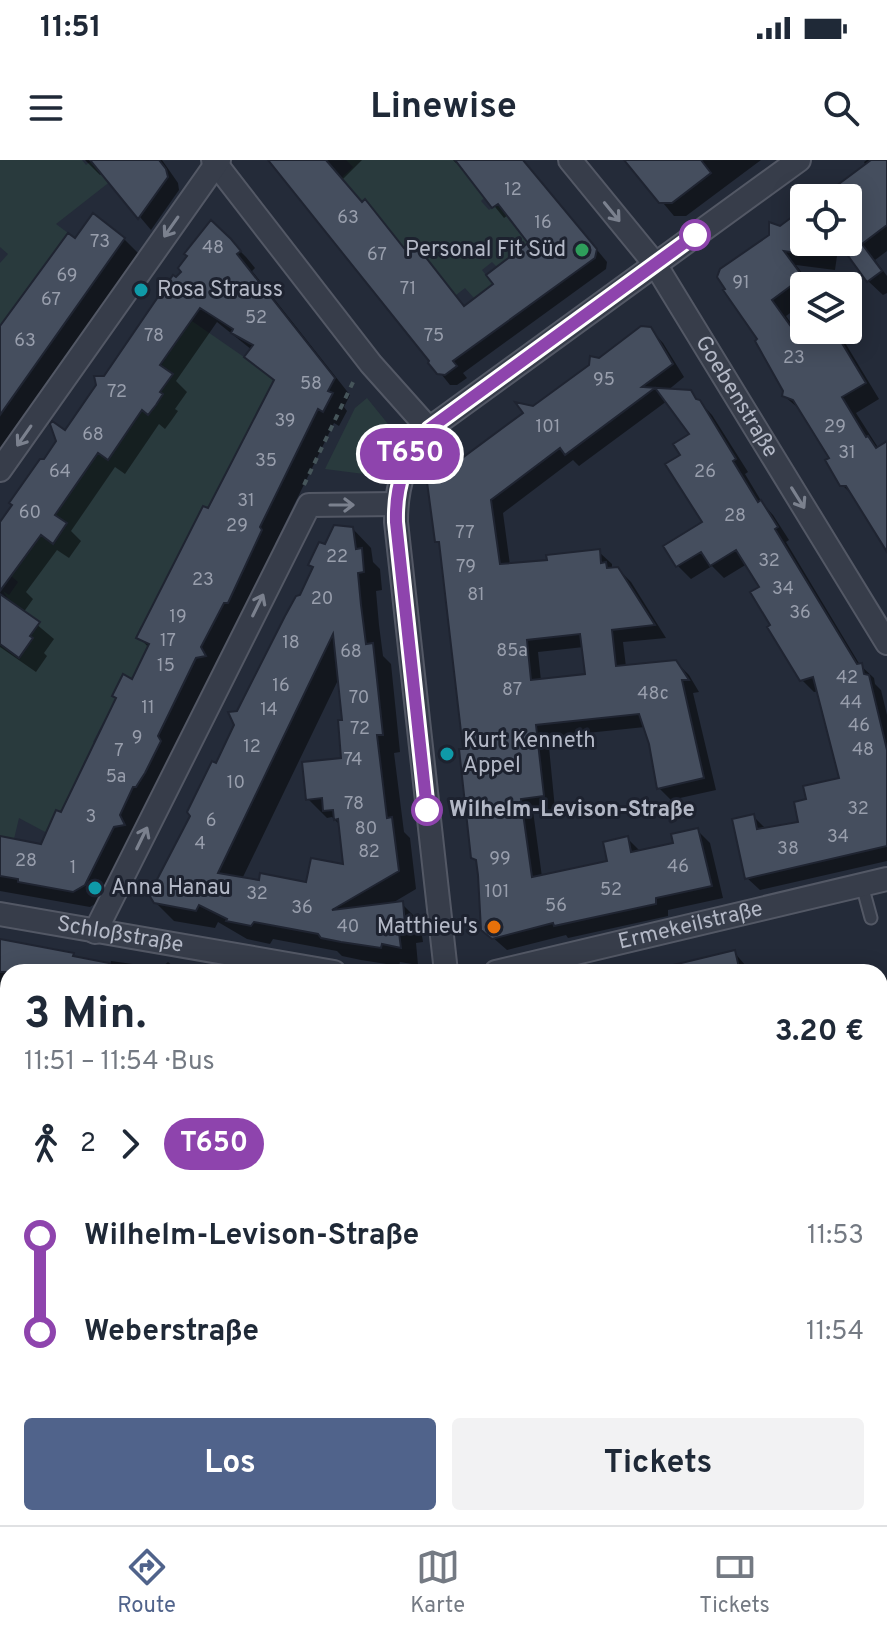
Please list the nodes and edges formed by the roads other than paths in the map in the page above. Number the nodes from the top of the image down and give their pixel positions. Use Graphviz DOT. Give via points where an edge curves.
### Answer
graph roads {
  1 [pos="570,160"];
  2 [pos="799,160"];
  3 [pos="216,161"];
  4 [pos="655,264"];
  5 [pos="429,429"];
  6 [pos="0,470"];
  7 [pos="396,504"];
  8 [pos="887,643"];
  9 [pos="887,879"];
  10 [pos="862,885"];
  11 [pos="0,914"];
  12 [pos="871,918"];
  13 [pos="95,932"];
  14 [pos="286,964"];
  15 [pos="445,964"];
  16 [pos="530,964"];
  1 -- 4 [label="street, Goebenstraße, one-way"];
  2 -- 4 [label="street"];
  3 -- 5 [label="street" via="371,364"];
  3 -- 6 [label="street, one-way"];
  4 -- 5 [label="street"];
  4 -- 8 [label="street, Goebenstraße, one-way"];
  5 -- 7 [label="street" via="408,456"];
  13 -- 7 [label="street, one-way" via="309,505"];
  7 -- 15 [label="street"];
  9 -- 10 [label="street, Ermekeilstraße"];
  10 -- 12 [label="lane"];
  10 -- 16 [label="street, Ermekeilstraße"];
  11 -- 13 [label="street, Schloßstraße"];
  13 -- 14 [label="street, Schloßstraße"];
}
